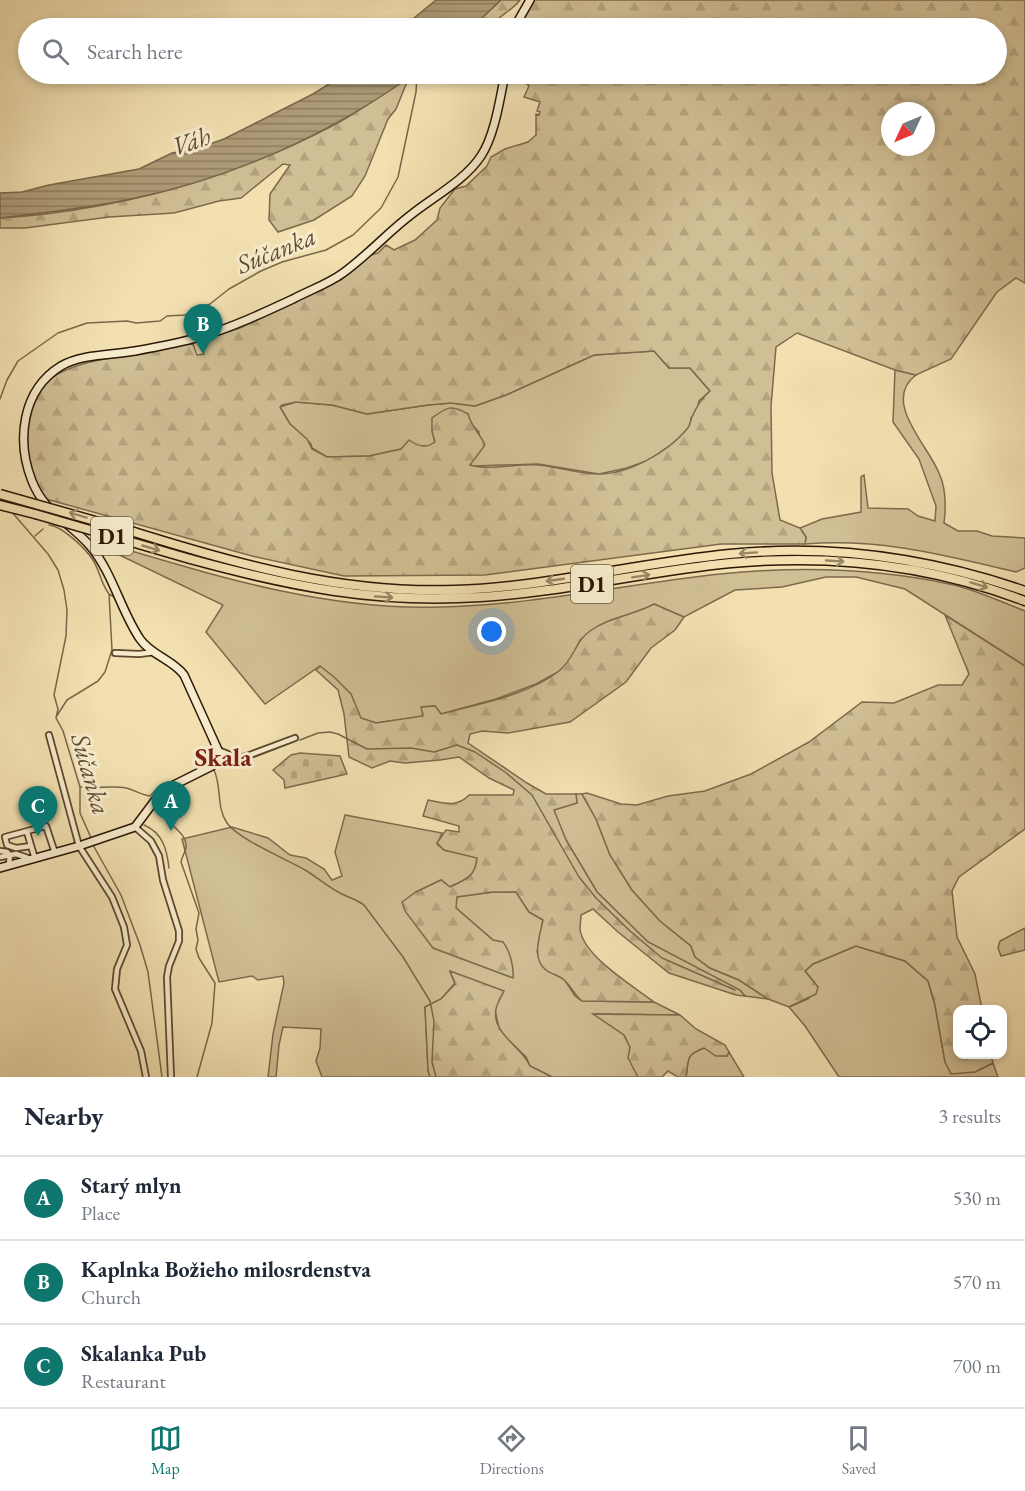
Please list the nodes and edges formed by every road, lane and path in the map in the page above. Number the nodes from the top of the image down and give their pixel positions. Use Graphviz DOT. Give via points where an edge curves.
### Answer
graph roads {
  1 [pos="530,0"];
  2 [pos="520,18"];
  3 [pos="503,84"];
  4 [pos="0,494"];
  5 [pos="0,505"];
  6 [pos="1025,591"];
  7 [pos="1025,601"];
  8 [pos="114,652"];
  9 [pos="154,652"];
  10 [pos="49,735"];
  11 [pos="295,738"];
  12 [pos="218,750"];
  13 [pos="238,758"];
  14 [pos="214,763"];
  15 [pos="135,827"];
  16 [pos="27,832"];
  17 [pos="31,846"];
  18 [pos="79,846"];
  19 [pos="0,851"];
  20 [pos="55,853"];
  21 [pos="10,855"];
  22 [pos="0,857"];
  23 [pos="34,860"];
  24 [pos="4,867"];
  25 [pos="146,1077"];
  26 [pos="171,1077"];
  1 -- 2 [label="main road"];
  3 -- 9 [label="main road" via="491,133 479,158 327,283 221,330 67,363 46,378 34,394 24,428 27,463 35,488 48,509 93,549 138,635"];
  6 -- 4 [label="highway, D1, one-way, bridge" via="918,561 827,551 729,554 481,589 404,590 318,581 249,566"];
  5 -- 7 [label="highway, D1, one-way, bridge" via="236,572 326,591 405,598 480,597 731,563 829,560 931,573"];
  8 -- 9 [label="street"];
  9 -- 12 [label="main road" via="184,675"];
  10 -- 18 [label="street"];
  11 -- 13 [label="street"];
  12 -- 13 [label="street"];
  12 -- 14 [label="main road"];
  13 -- 14 [label="street"];
  14 -- 15 [label="main road" via="162,792"];
  15 -- 18 [label="main road"];
  15 -- 26 [label="street" via="151,841 159,856 178,931 167,977"];
  16 -- 17 [label="street"];
  16 -- 17 [label="street" via="5,837 7,845"];
  16 -- 20 [label="street" via="46,826"];
  17 -- 23 [label="street"];
  18 -- 20 [label="main road"];
  18 -- 25 [label="street" via="112,897 124,927 127,945 117,969 115,989 141,1051"];
  19 -- 21 [label="street"];
  20 -- 23 [label="main road"];
  21 -- 22 [label="street"];
  21 -- 23 [label="street"];
  21 -- 24 [label="street" via="10,862"];
  23 -- 24 [label="main road"];
}
